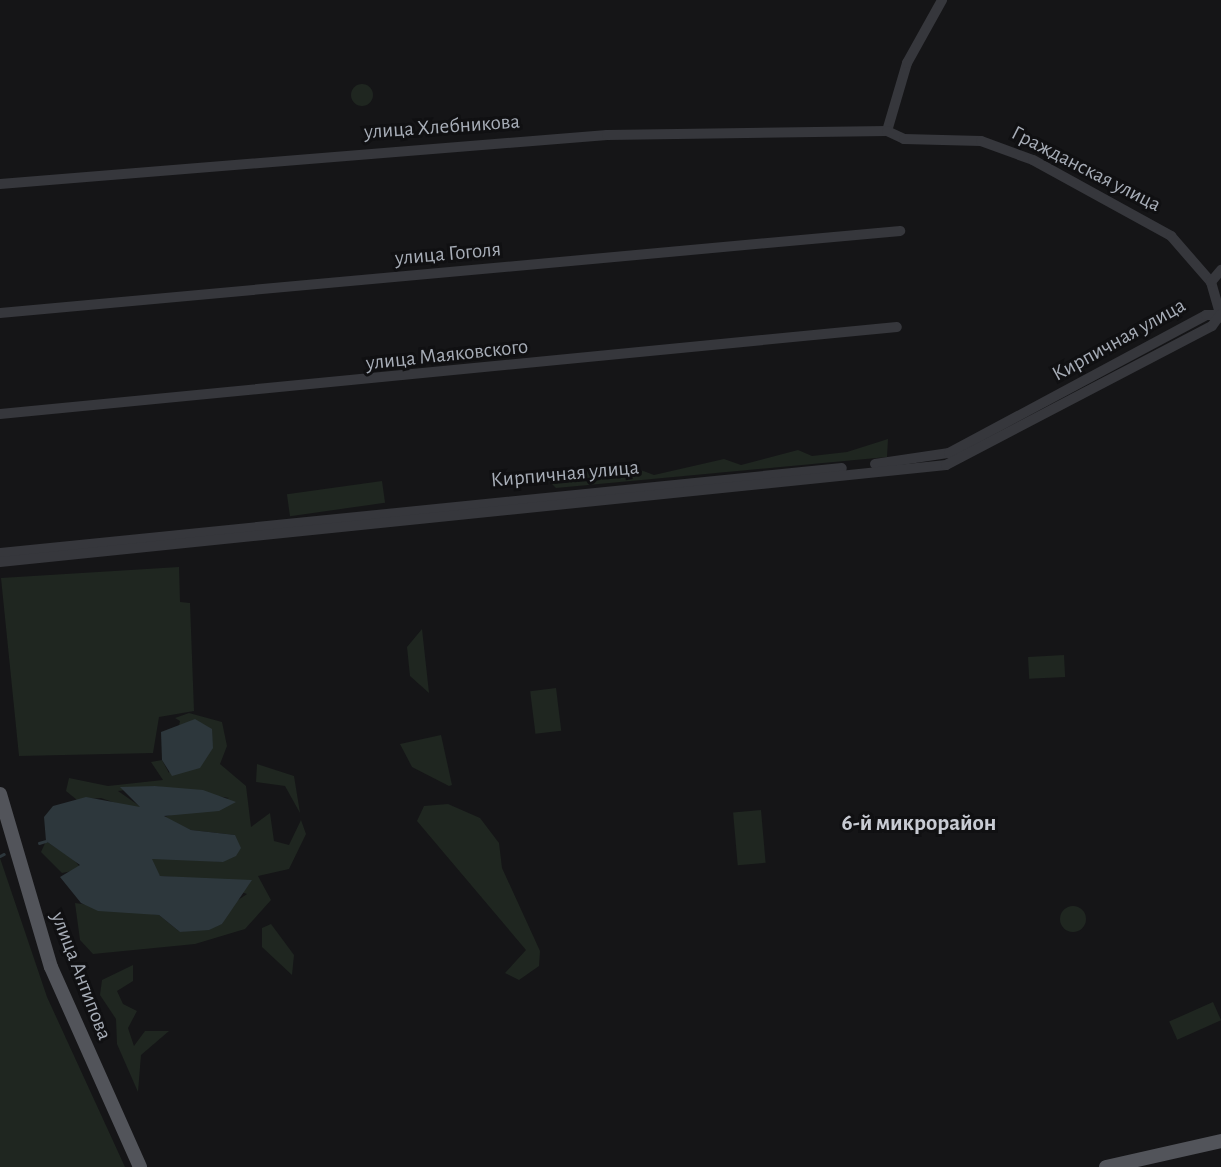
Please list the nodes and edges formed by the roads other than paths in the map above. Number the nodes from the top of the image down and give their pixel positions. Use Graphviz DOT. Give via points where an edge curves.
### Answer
graph roads {
  1 [pos="942,0"];
  2 [pos="887,131"];
  3 [pos="0,184"];
  4 [pos="900,231"];
  5 [pos="1221,270"];
  6 [pos="1212,284"];
  7 [pos="1221,297"];
  8 [pos="0,313"];
  9 [pos="1221,316"];
  10 [pos="897,327"];
  11 [pos="0,414"];
  12 [pos="0,553"];
  13 [pos="0,562"];
  14 [pos="0,794"];
  15 [pos="1221,1141"];
  16 [pos="140,1167"];
  17 [pos="1106,1167"];
  1 -- 2 [label="street" via="907,63"];
  2 -- 3 [label="street, улица Хлебникова" via="607,135"];
  2 -- 6 [label="street, Гражданская улица" via="904,139 981,141 1012,150 1156,226"];
  4 -- 8 [label="street, улица Гоголя"];
  5 -- 6 [label="street"];
  6 -- 7 [label="street, Гражданская улица"];
  6 -- 9 [label="street"];
  9 -- 12 [label="street, Кирпичная улица" via="1206,315 943,454"];
  9 -- 13 [label="street, Кирпичная улица" via="1212,326 946,465"];
  10 -- 11 [label="street, улица Маяковского"];
  14 -- 16 [label="main road, улица Антипова" via="51,967"];
  15 -- 17 [label="main road"];
}
